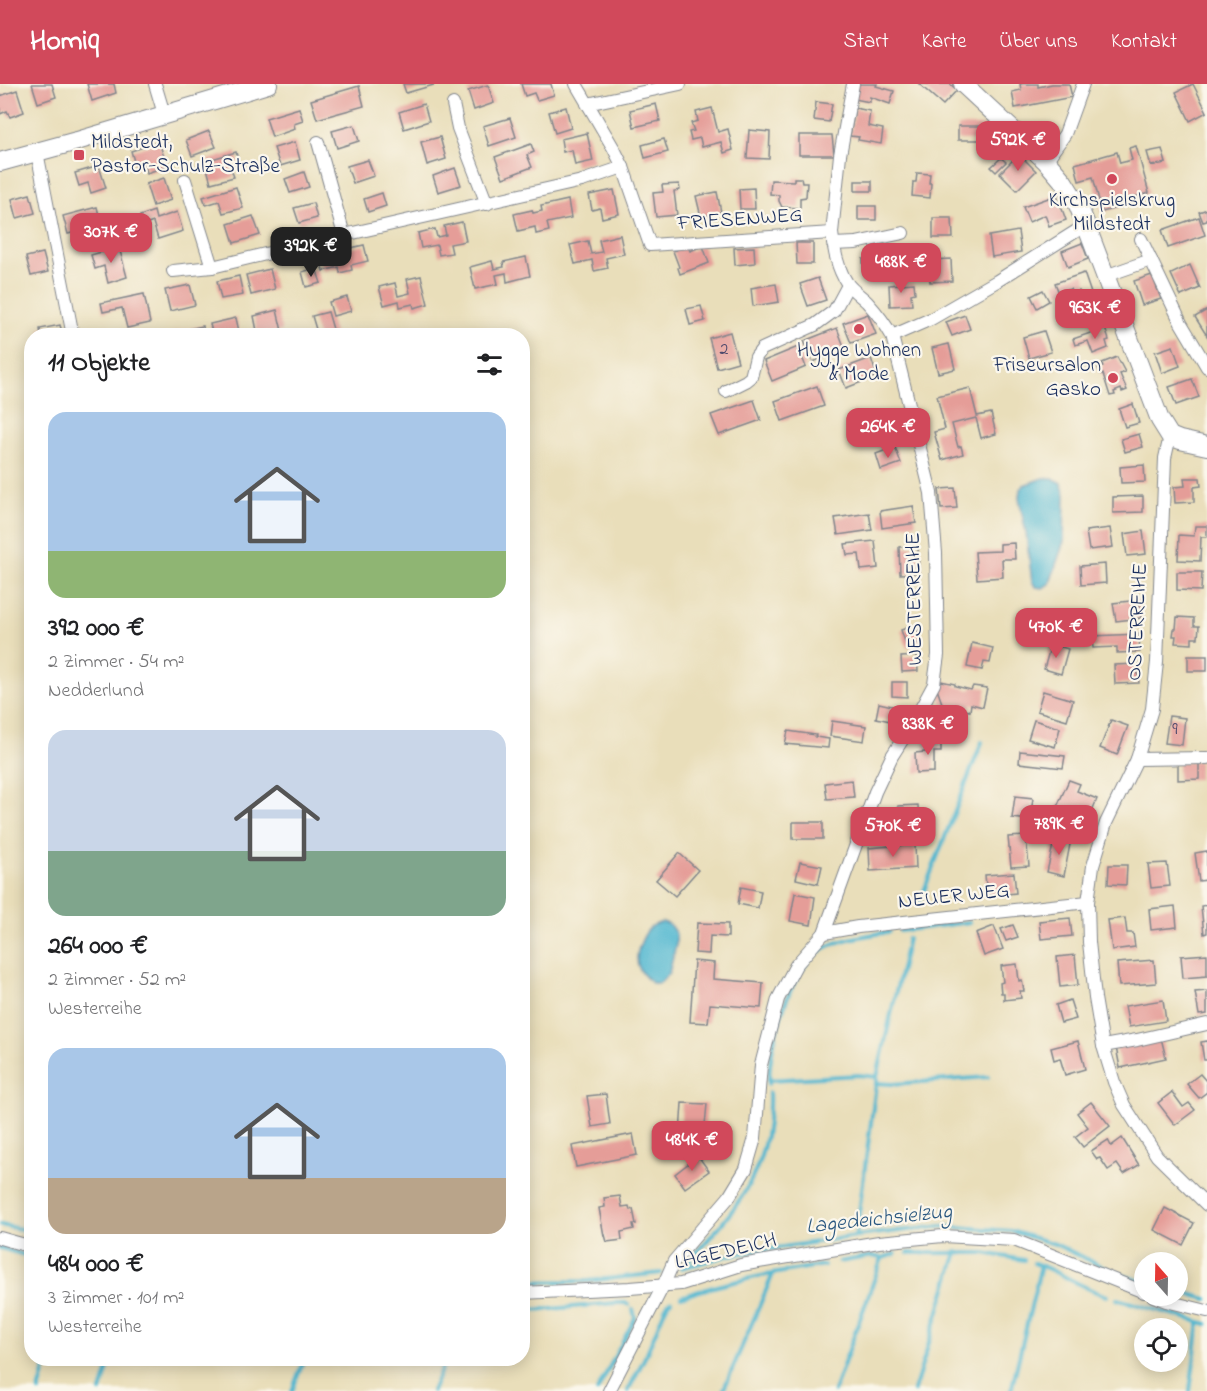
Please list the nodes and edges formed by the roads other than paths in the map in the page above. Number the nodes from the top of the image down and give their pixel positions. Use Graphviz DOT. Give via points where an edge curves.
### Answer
graph roads {
  1 [pos="155,84"];
  2 [pos="268,84"];
  3 [pos="576,84"];
  4 [pos="680,84"];
  5 [pos="854,84"];
  6 [pos="963,84"];
  7 [pos="1083,84"];
  8 [pos="453,104"];
  9 [pos="587,104"];
  10 [pos="164,114"];
  11 [pos="318,142"];
  12 [pos="37,152"];
  13 [pos="1046,160"];
  14 [pos="0,162"];
  15 [pos="624,167"];
  16 [pos="185,180"];
  17 [pos="487,204"];
  18 [pos="1086,225"];
  19 [pos="903,233"];
  20 [pos="344,235"];
  21 [pos="833,238"];
  22 [pos="1141,238"];
  23 [pos="1151,260"];
  24 [pos="212,267"];
  25 [pos="173,271"];
  26 [pos="1105,276"];
  27 [pos="848,285"];
  28 [pos="72,328"];
  29 [pos="892,336"];
  30 [pos="1207,367"];
  31 [pos="726,391"];
  32 [pos="1170,436"];
  33 [pos="1207,446"];
  34 [pos="1207,758"];
  35 [pos="1137,759"];
  36 [pos="1088,902"];
  37 [pos="824,933"];
  38 [pos="1207,1024"];
  39 [pos="1103,1046"];
  40 [pos="1207,1205"];
  41 [pos="0,1238"];
  42 [pos="24,1245"];
  43 [pos="663,1286"];
  44 [pos="1134,1289"];
  45 [pos="530,1293"];
  46 [pos="1186,1306"];
  47 [pos="1207,1311"];
  48 [pos="609,1391"];
  1 -- 10 [label="street"];
  2 -- 10 [label="street"];
  3 -- 9 [label="street"];
  4 -- 9 [label="street"];
  5 -- 21 [label="street, WESTERREIHE" via="840,155"];
  6 -- 13 [label="street"];
  7 -- 13 [label="street" via="1065,134"];
  8 -- 17 [label="street"];
  9 -- 15 [label="street"];
  10 -- 12 [label="street"];
  11 -- 20 [label="street"];
  12 -- 14 [label="street"];
  12 -- 28 [label="street"];
  13 -- 18 [label="street" via="1078,205"];
  15 -- 17 [label="street" via="582,182"];
  15 -- 21 [label="street, FRIESENWEG" via="650,245"];
  16 -- 24 [label="street"];
  17 -- 20 [label="street"];
  18 -- 26 [label="street"];
  18 -- 29 [label="street" via="959,303"];
  19 -- 21 [label="street, FRIESENWEG" via="856,243"];
  20 -- 24 [label="street"];
  21 -- 27 [label="street, WESTERREIHE" via="839,267"];
  22 -- 23 [label="street"];
  23 -- 26 [label="street"];
  23 -- 30 [label="street" via="1180,322"];
  24 -- 25 [label="street"];
  26 -- 32 [label="street" via="1160,420"];
  27 -- 29 [label="street, WESTERREIHE" via="886,324"];
  27 -- 31 [label="street" via="834,311 815,325 762,349 751,377"];
  29 -- 37 [label="street, WESTERREIHE" via="931,493 938,655 934,684 875,792"];
  32 -- 33 [label="street"];
  32 -- 35 [label="street, OSTERREIHE" via="1165,458 1157,662 1152,709"];
  34 -- 35 [label="street"];
  35 -- 36 [label="street, OSTERREIHE" via="1106,824 1093,866"];
  36 -- 37 [label="street, NEUER WEG"];
  36 -- 39 [label="street, OSTERREIHE" via="1089,942"];
  37 -- 43 [label="street, WESTERREIHE" via="796,965 777,999 761,1065 755,1138 746,1169 729,1197 674,1261"];
  38 -- 39 [label="street"];
  39 -- 40 [label="street, OSTERREIHE" via="1130,1117 1157,1156"];
  41 -- 42 [label="street"];
  43 -- 44 [label="street, LAGEDEICH" via="741,1264 943,1236 1014,1240"];
  43 -- 45 [label="street, LAGEDEICH"];
  43 -- 48 [label="street, WESTERREIHE"];
  46 -- 47 [label="street"];
}
